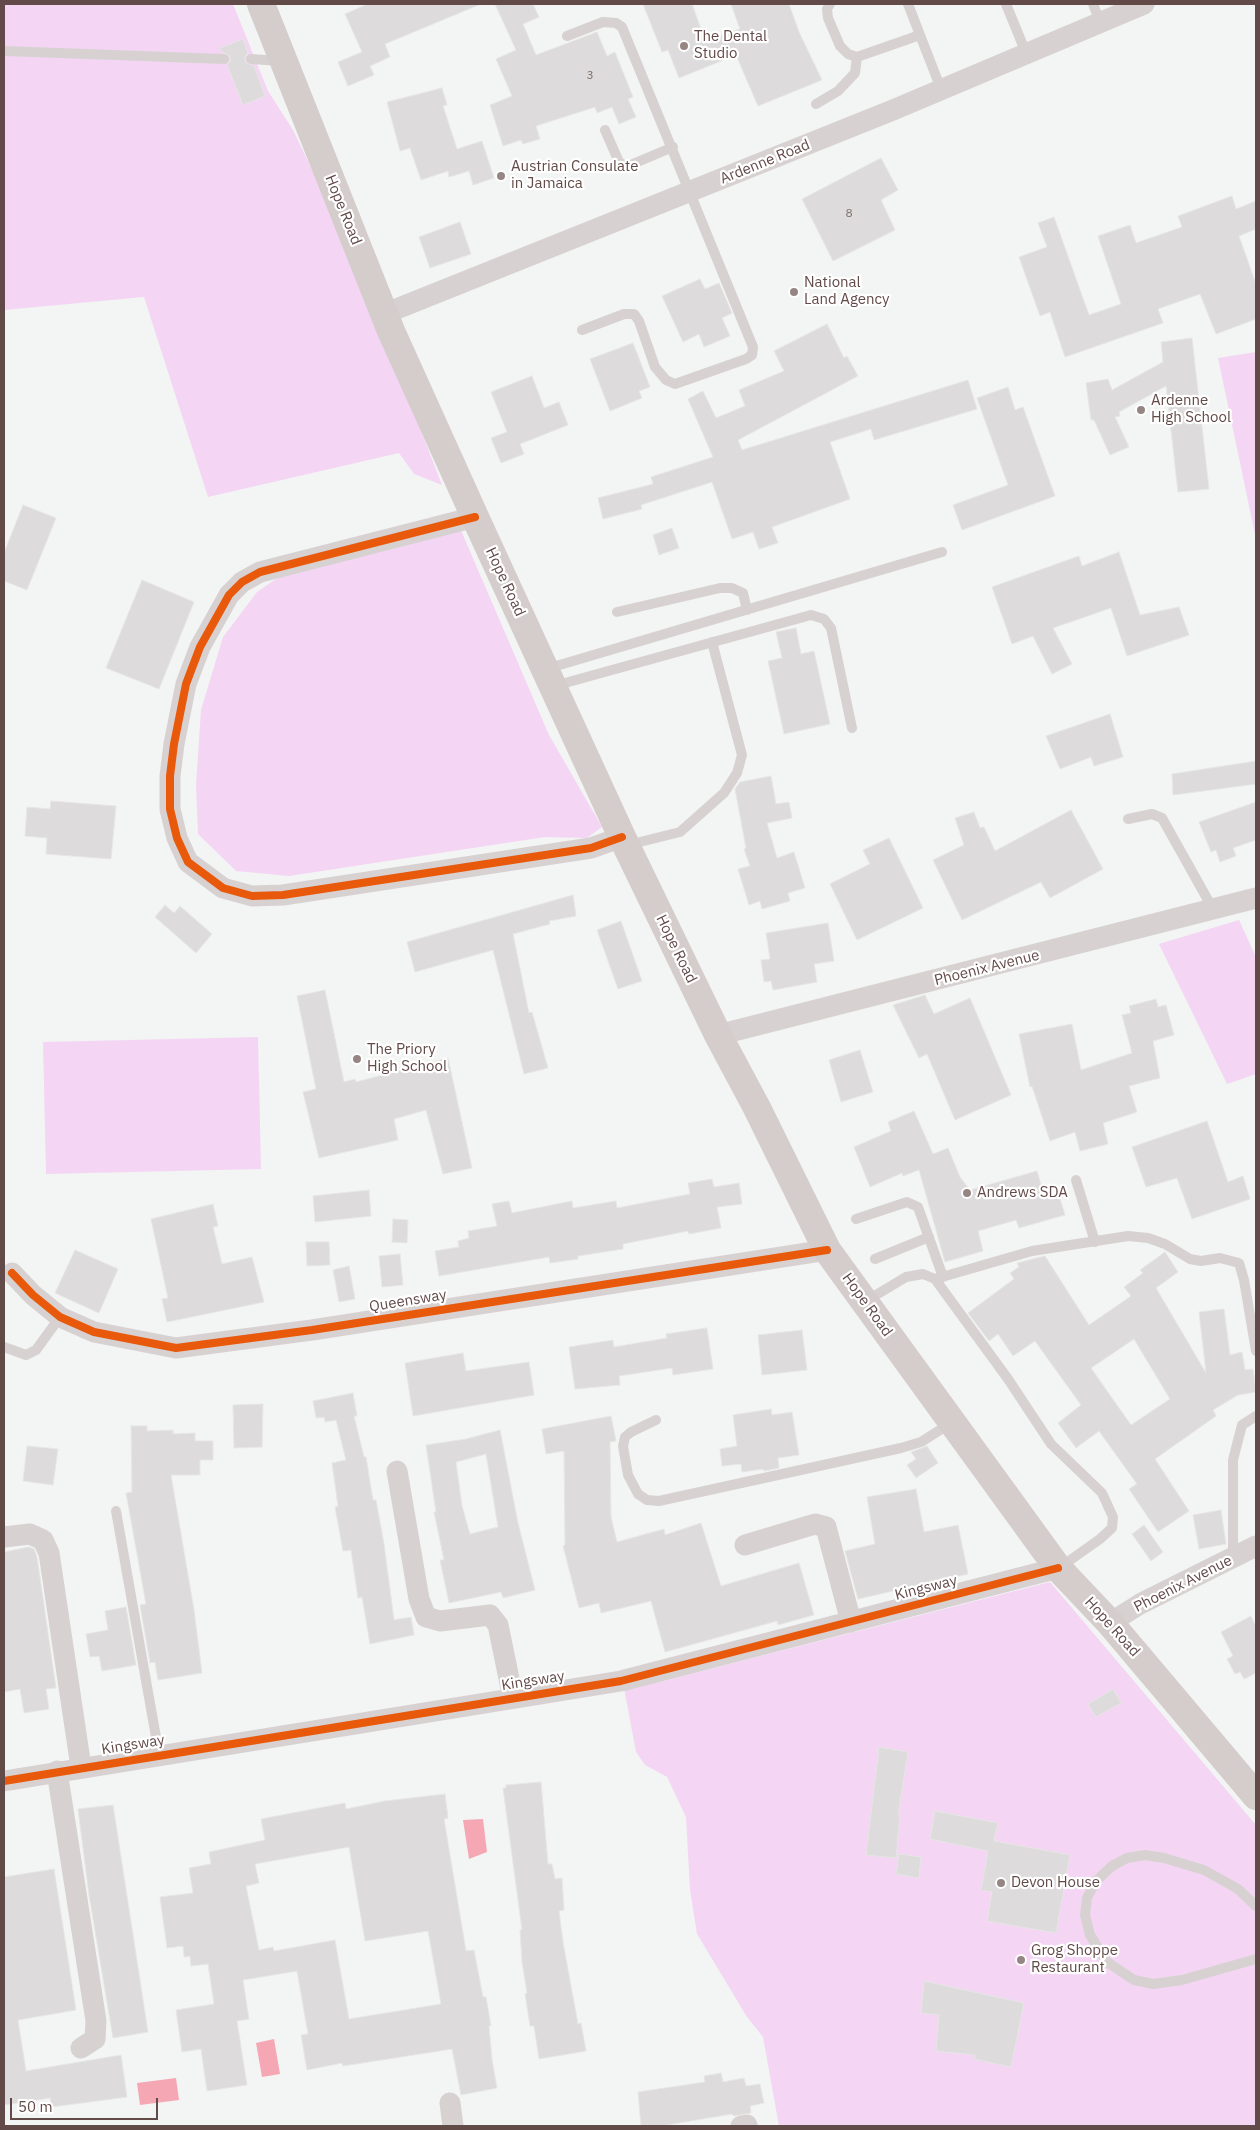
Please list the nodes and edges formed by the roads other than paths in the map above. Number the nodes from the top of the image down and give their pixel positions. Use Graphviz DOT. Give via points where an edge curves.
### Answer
graph roads {
  1 [pos="262,4"];
  2 [pos="830,4"];
  3 [pos="908,4"];
  4 [pos="1006,4"];
  5 [pos="1144,4"];
  6 [pos="1097,13"];
  7 [pos="920,35"];
  8 [pos="567,36"];
  9 [pos="4,51"];
  10 [pos="1026,53"];
  11 [pos="857,57"];
  12 [pos="224,59"];
  13 [pos="251,60"];
  14 [pos="284,61"];
  15 [pos="941,89"];
  16 [pos="816,104"];
  17 [pos="605,130"];
  18 [pos="672,147"];
  19 [pos="691,192"];
  20 [pos="384,314"];
  21 [pos="582,330"];
  22 [pos="475,517"];
  23 [pos="942,552"];
  24 [pos="747,610"];
  25 [pos="617,612"];
  26 [pos="712,642"];
  27 [pos="549,678"];
  28 [pos="852,728"];
  29 [pos="1128,820"];
  30 [pos="625,841"];
  31 [pos="1256,898"];
  32 [pos="1213,909"];
  33 [pos="718,1036"];
  34 [pos="1076,1180"];
  35 [pos="856,1219"];
  36 [pos="930,1237"];
  37 [pos="1095,1242"];
  38 [pos="827,1250"];
  39 [pos="875,1259"];
  40 [pos="12,1273"];
  41 [pos="939,1278"];
  42 [pos="865,1302"];
  43 [pos="60,1317"];
  44 [pos="4,1347"];
  45 [pos="1256,1351"];
  46 [pos="1256,1416"];
  47 [pos="656,1420"];
  48 [pos="952,1422"];
  49 [pos="397,1471"];
  50 [pos="116,1511"];
  51 [pos="4,1536"];
  52 [pos="745,1545"];
  53 [pos="1256,1546"];
  54 [pos="1233,1558"];
  55 [pos="1058,1568"];
  56 [pos="851,1622"];
  57 [pos="1110,1623"];
  58 [pos="514,1698"];
  59 [pos="159,1754"];
  60 [pos="81,1767"];
  61 [pos="58,1771"];
  62 [pos="4,1781"];
  63 [pos="1256,1796"];
  64 [pos="1256,1906"];
  65 [pos="1256,1959"];
  66 [pos="81,2048"];
  67 [pos="450,2103"];
  68 [pos="453,2126"];
  1 -- 14 [label="main road, Hope Road"];
  2 -- 11 [label="lane" via="828,18 840,46"];
  3 -- 7 [label="lane"];
  4 -- 10 [label="lane"];
  5 -- 6 [label="street, Ardenne Road"];
  6 -- 10 [label="street, Ardenne Road"];
  7 -- 11 [label="lane"];
  7 -- 15 [label="lane"];
  8 -- 18 [label="lane" via="603,22 622,26"];
  9 -- 12 [label="lane"];
  10 -- 15 [label="street, Ardenne Road"];
  11 -- 16 [label="lane" via="855,73 838,91"];
  13 -- 14 [label="lane"];
  14 -- 20 [label="main road, Hope Road"];
  15 -- 19 [label="street, Ardenne Road"];
  17 -- 18 [label="lane" via="619,162 624,165"];
  18 -- 19 [label="lane"];
  19 -- 20 [label="street, Ardenne Road"];
  19 -- 21 [label="lane" via="753,347 752,355 676,384 666,380 655,367 634,314 624,314"];
  20 -- 22 [label="main road, Hope Road"];
  22 -- 27 [label="main road, Hope Road"];
  22 -- 30 [label="street" via="260,572 228,595 200,647 186,684 174,744 170,809 177,838 188,862 223,888 252,896 283,895"];
  23 -- 24 [label="lane"];
  24 -- 25 [label="lane" via="743,593 732,588 720,588"];
  24 -- 27 [label="lane"];
  26 -- 27 [label="lane"];
  26 -- 28 [label="lane" via="811,615 824,619 831,628"];
  26 -- 30 [label="lane" via="742,755 737,773 724,793 680,832"];
  27 -- 30 [label="main road, Hope Road"];
  29 -- 32 [label="lane" via="1152,814 1162,818"];
  30 -- 33 [label="main road, Hope Road"];
  31 -- 32 [label="street, Phoenix Avenue"];
  32 -- 33 [label="street, Phoenix Avenue"];
  33 -- 38 [label="main road, Hope Road"];
  34 -- 37 [label="lane"];
  35 -- 36 [label="lane" via="907,1202 918,1207"];
  36 -- 39 [label="lane"];
  36 -- 41 [label="lane"];
  37 -- 41 [label="lane" via="1032,1251"];
  37 -- 45 [label="lane" via="1128,1236 1148,1238 1190,1259 1220,1258 1239,1262"];
  38 -- 42 [label="main road, Hope Road"];
  38 -- 43 [label="street, Queensway" via="176,1348 94,1332"];
  40 -- 43 [label="street, Queensway"];
  41 -- 42 [label="lane" via="923,1274 906,1277"];
  41 -- 55 [label="lane" via="1051,1444 1102,1493 1110,1507 1112,1528"];
  42 -- 48 [label="main road, Hope Road"];
  43 -- 44 [label="lane" via="36,1350 26,1355"];
  46 -- 54 [label="lane" via="1242,1425 1233,1460"];
  47 -- 48 [label="lane" via="631,1432 625,1437 623,1446 628,1475 638,1494 647,1500 659,1501 902,1448 921,1442"];
  48 -- 55 [label="main road, Hope Road"];
  49 -- 58 [label="street" via="419,1600 426,1617 440,1620 490,1615 498,1624"];
  50 -- 59 [label="lane"];
  51 -- 60 [label="street" via="30,1534 43,1540 49,1553"];
  52 -- 56 [label="street" via="815,1524 826,1527"];
  53 -- 54 [label="street, Phoenix Avenue"];
  54 -- 57 [label="street, Phoenix Avenue" via="1140,1604"];
  55 -- 56 [label="street, Kingsway"];
  55 -- 57 [label="main road, Hope Road"];
  56 -- 58 [label="street, Kingsway" via="621,1681"];
  57 -- 63 [label="main road, Hope Road"];
  58 -- 59 [label="street, Kingsway"];
  59 -- 60 [label="street, Kingsway"];
  60 -- 61 [label="street, Kingsway"];
  61 -- 62 [label="street, Kingsway"];
  61 -- 66 [label="street" via="96,2021 95,2039"];
  64 -- 65 [label="lane" via="1238,1889 1204,1870 1145,1855 1127,1858 1102,1876 1087,1898 1086,1915 1090,1935 1108,1962 1134,1980 1153,1984 1182,1980"];
  67 -- 68 [label="street"];
}
